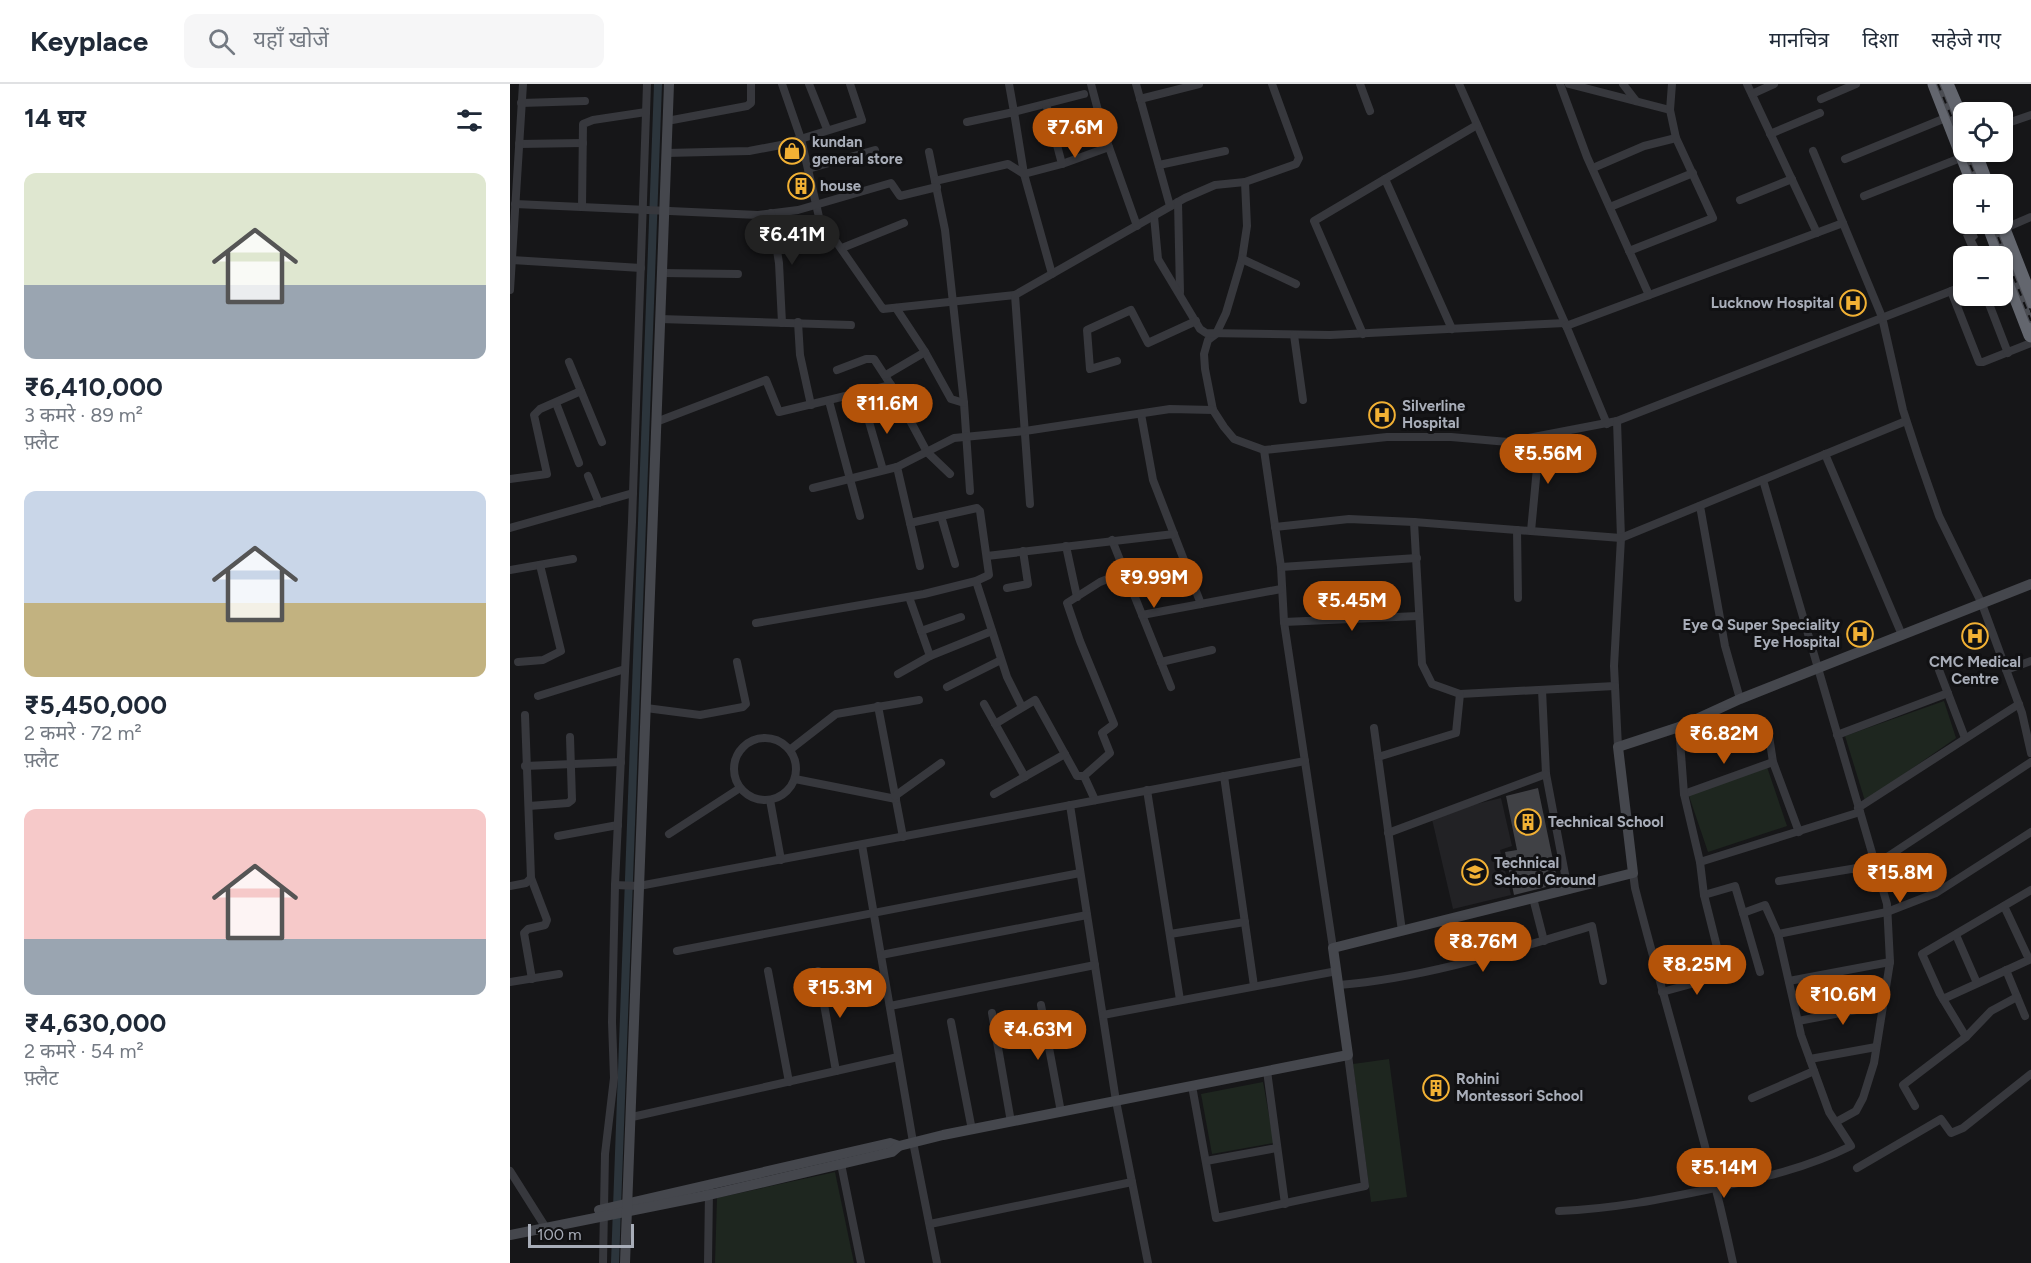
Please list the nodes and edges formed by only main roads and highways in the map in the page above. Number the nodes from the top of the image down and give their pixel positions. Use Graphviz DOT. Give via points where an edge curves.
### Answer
graph roads {
  1 [pos="1935,84"];
  2 [pos="1946,84"];
  3 [pos="1954,102"];
  4 [pos="1953,126"];
  5 [pos="2013,274"];
  6 [pos="2013,284"];
  7 [pos="2031,301"];
  8 [pos="2031,335"];
  1 -- 4 [label="highway"];
  2 -- 3 [label="highway"];
  5 -- 7 [label="highway"];
  6 -- 8 [label="highway"];
}
